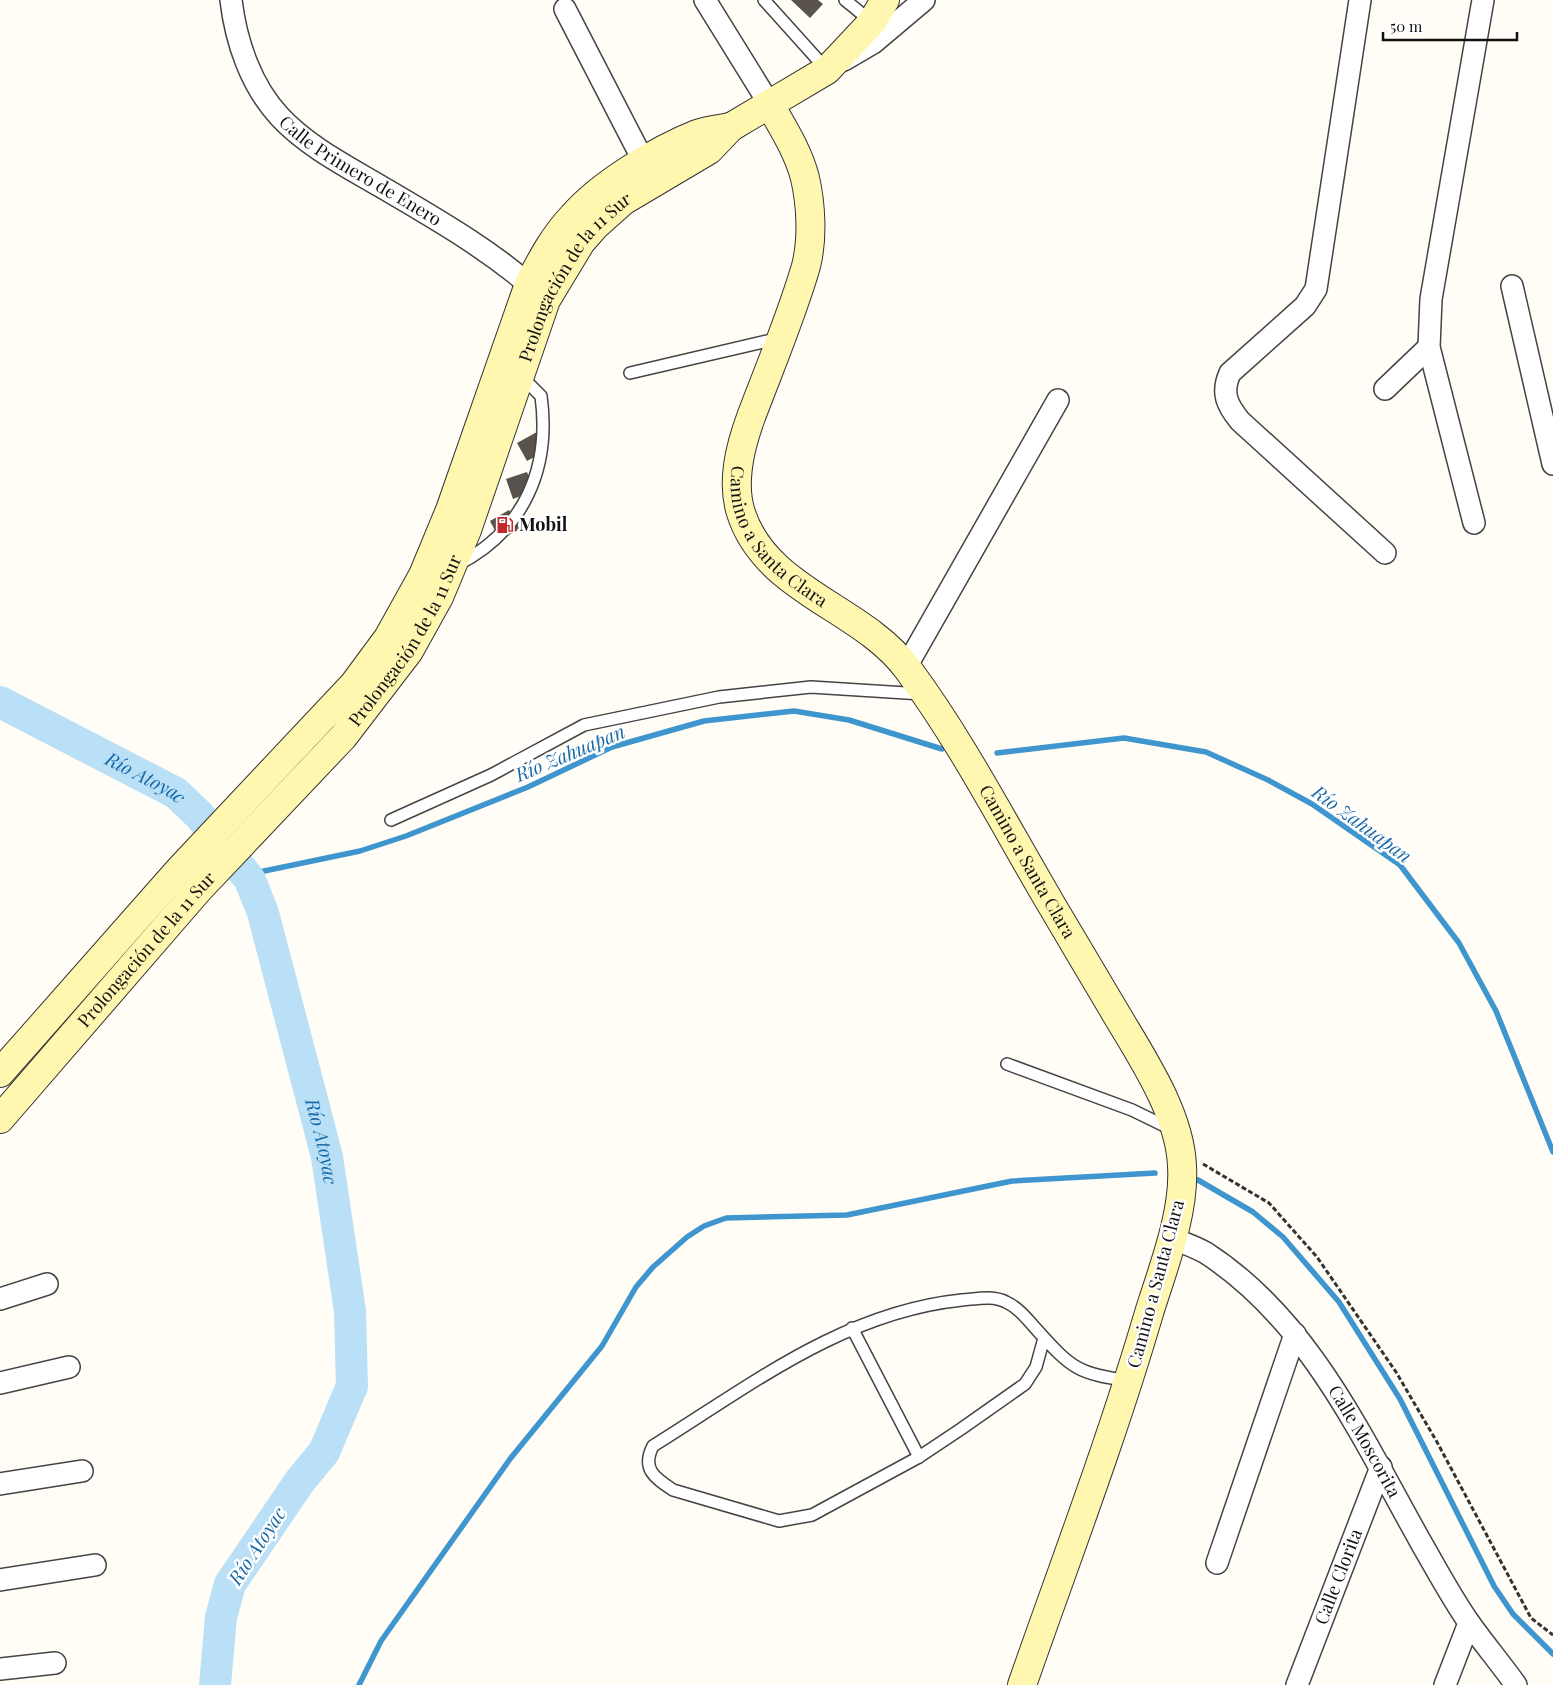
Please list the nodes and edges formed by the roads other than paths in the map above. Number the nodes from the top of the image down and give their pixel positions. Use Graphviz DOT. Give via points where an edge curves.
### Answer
graph roads {
  1 [pos="231,0"];
  2 [pos="705,0"];
  3 [pos="764,0"];
  4 [pos="845,0"];
  5 [pos="924,0"];
  6 [pos="1360,0"];
  7 [pos="1483,0"];
  8 [pos="565,9"];
  9 [pos="878,11"];
  10 [pos="827,70"];
  11 [pos="770,105"];
  12 [pos="731,127"];
  13 [pos="644,162"];
  14 [pos="1512,286"];
  15 [pos="537,292"];
  16 [pos="780,338"];
  17 [pos="1429,347"];
  18 [pos="511,370"];
  19 [pos="630,373"];
  20 [pos="1385,389"];
  21 [pos="1058,400"];
  22 [pos="1553,464"];
  23 [pos="1474,523"];
  24 [pos="1385,553"];
  25 [pos="451,568"];
  26 [pos="398,645"];
  27 [pos="906,667"];
  28 [pos="924,694"];
  29 [pos="391,820"];
  30 [pos="1007,1064"];
  31 [pos="0,1073"];
  32 [pos="0,1120"];
  33 [pos="1178,1142"];
  34 [pos="1172,1238"];
  35 [pos="47,1284"];
  36 [pos="0,1299"];
  37 [pos="852,1328"];
  38 [pos="1295,1334"];
  39 [pos="1044,1338"];
  40 [pos="69,1367"];
  41 [pos="1129,1381"];
  42 [pos="0,1383"];
  43 [pos="919,1456"];
  44 [pos="1381,1467"];
  45 [pos="82,1471"];
  46 [pos="0,1484"];
  47 [pos="1217,1563"];
  48 [pos="95,1565"];
  49 [pos="0,1580"];
  50 [pos="1469,1622"];
  51 [pos="55,1663"];
  52 [pos="0,1670"];
  53 [pos="1022,1685"];
  54 [pos="1297,1685"];
  55 [pos="1445,1685"];
  56 [pos="1516,1685"];
  1 -- 15 [label="street, Calle Primero de Enero" via="233,21 244,57 261,92 280,118 308,141 464,235"];
  2 -- 11 [label="street"];
  3 -- 10 [label="lane"];
  4 -- 9 [label="lane"];
  5 -- 10 [label="street" via="873,43"];
  6 -- 24 [label="street" via="1316,289 1305,306 1230,373 1224,398 1240,421"];
  7 -- 17 [label="street" via="1431,299"];
  8 -- 13 [label="street"];
  9 -- 10 [label="main road, Prolongación de la 11 Sur"];
  10 -- 11 [label="main road, Prolongación de la 11 Sur"];
  11 -- 12 [label="main road, Prolongación de la 11 Sur"];
  11 -- 16 [label="main road, Camino a Santa Clara" via="791,142 804,176 810,214 807,262"];
  12 -- 13 [label="main road, Prolongación de la 11 Sur" via="698,133"];
  12 -- 15 [label="main road, Prolongación de la 11 Sur" via="710,150 654,180 610,212"];
  13 -- 15 [label="main road, Prolongación de la 11 Sur" via="603,188 572,217 547,250"];
  14 -- 22 [label="street"];
  15 -- 18 [label="main road, Prolongación de la 11 Sur"];
  16 -- 19 [label="lane"];
  16 -- 27 [label="main road, Camino a Santa Clara" via="744,436 737,472 736,500 744,524 755,544 785,575 859,624 885,644"];
  17 -- 20 [label="street"];
  17 -- 23 [label="street"];
  18 -- 25 [label="main road, Prolongación de la 11 Sur"];
  18 -- 25 [label="lane" via="541,396 544,438 535,478 524,503 508,525 482,550"];
  18 -- 26 [label="main road, Prolongación de la 11 Sur" via="423,575"];
  21 -- 27 [label="street"];
  25 -- 26 [label="main road, Prolongación de la 11 Sur" via="439,598"];
  26 -- 31 [label="main road, Prolongación de la 11 Sur" via="354,684 269,774"];
  26 -- 32 [label="main road, Prolongación de la 11 Sur" via="343,737 199,889"];
  27 -- 28 [label="main road, Camino a Santa Clara"];
  28 -- 29 [label="lane" via="811,687 718,696 584,725 491,775"];
  28 -- 33 [label="main road, Camino a Santa Clara" via="1130,1039 1159,1091"];
  30 -- 33 [label="lane" via="1132,1110"];
  33 -- 34 [label="main road, Camino a Santa Clara" via="1182,1164 1181,1189"];
  34 -- 38 [label="street, Calle Moscorita" via="1206,1253 1248,1287"];
  34 -- 41 [label="main road, Camino a Santa Clara"];
  35 -- 36 [label="street"];
  37 -- 39 [label="lane" via="927,1304 992,1298 1021,1312"];
  37 -- 43 [label="lane"];
  37 -- 43 [label="lane" via="813,1346 653,1446 648,1456 649,1469 673,1490 779,1520 812,1515"];
  38 -- 44 [label="street, Calle Moscorita"];
  38 -- 47 [label="street"];
  39 -- 41 [label="lane" via="1063,1360 1076,1368 1095,1376"];
  39 -- 43 [label="lane" via="1036,1367 1025,1384 962,1430"];
  40 -- 42 [label="street"];
  41 -- 53 [label="main road, Camino a Santa Clara"];
  44 -- 50 [label="street, Calle Moscorita"];
  44 -- 54 [label="street, Calle Clorita"];
  45 -- 46 [label="street"];
  48 -- 49 [label="street"];
  50 -- 55 [label="street"];
  50 -- 56 [label="street, Calle Moscorita"];
  51 -- 52 [label="street"];
}
